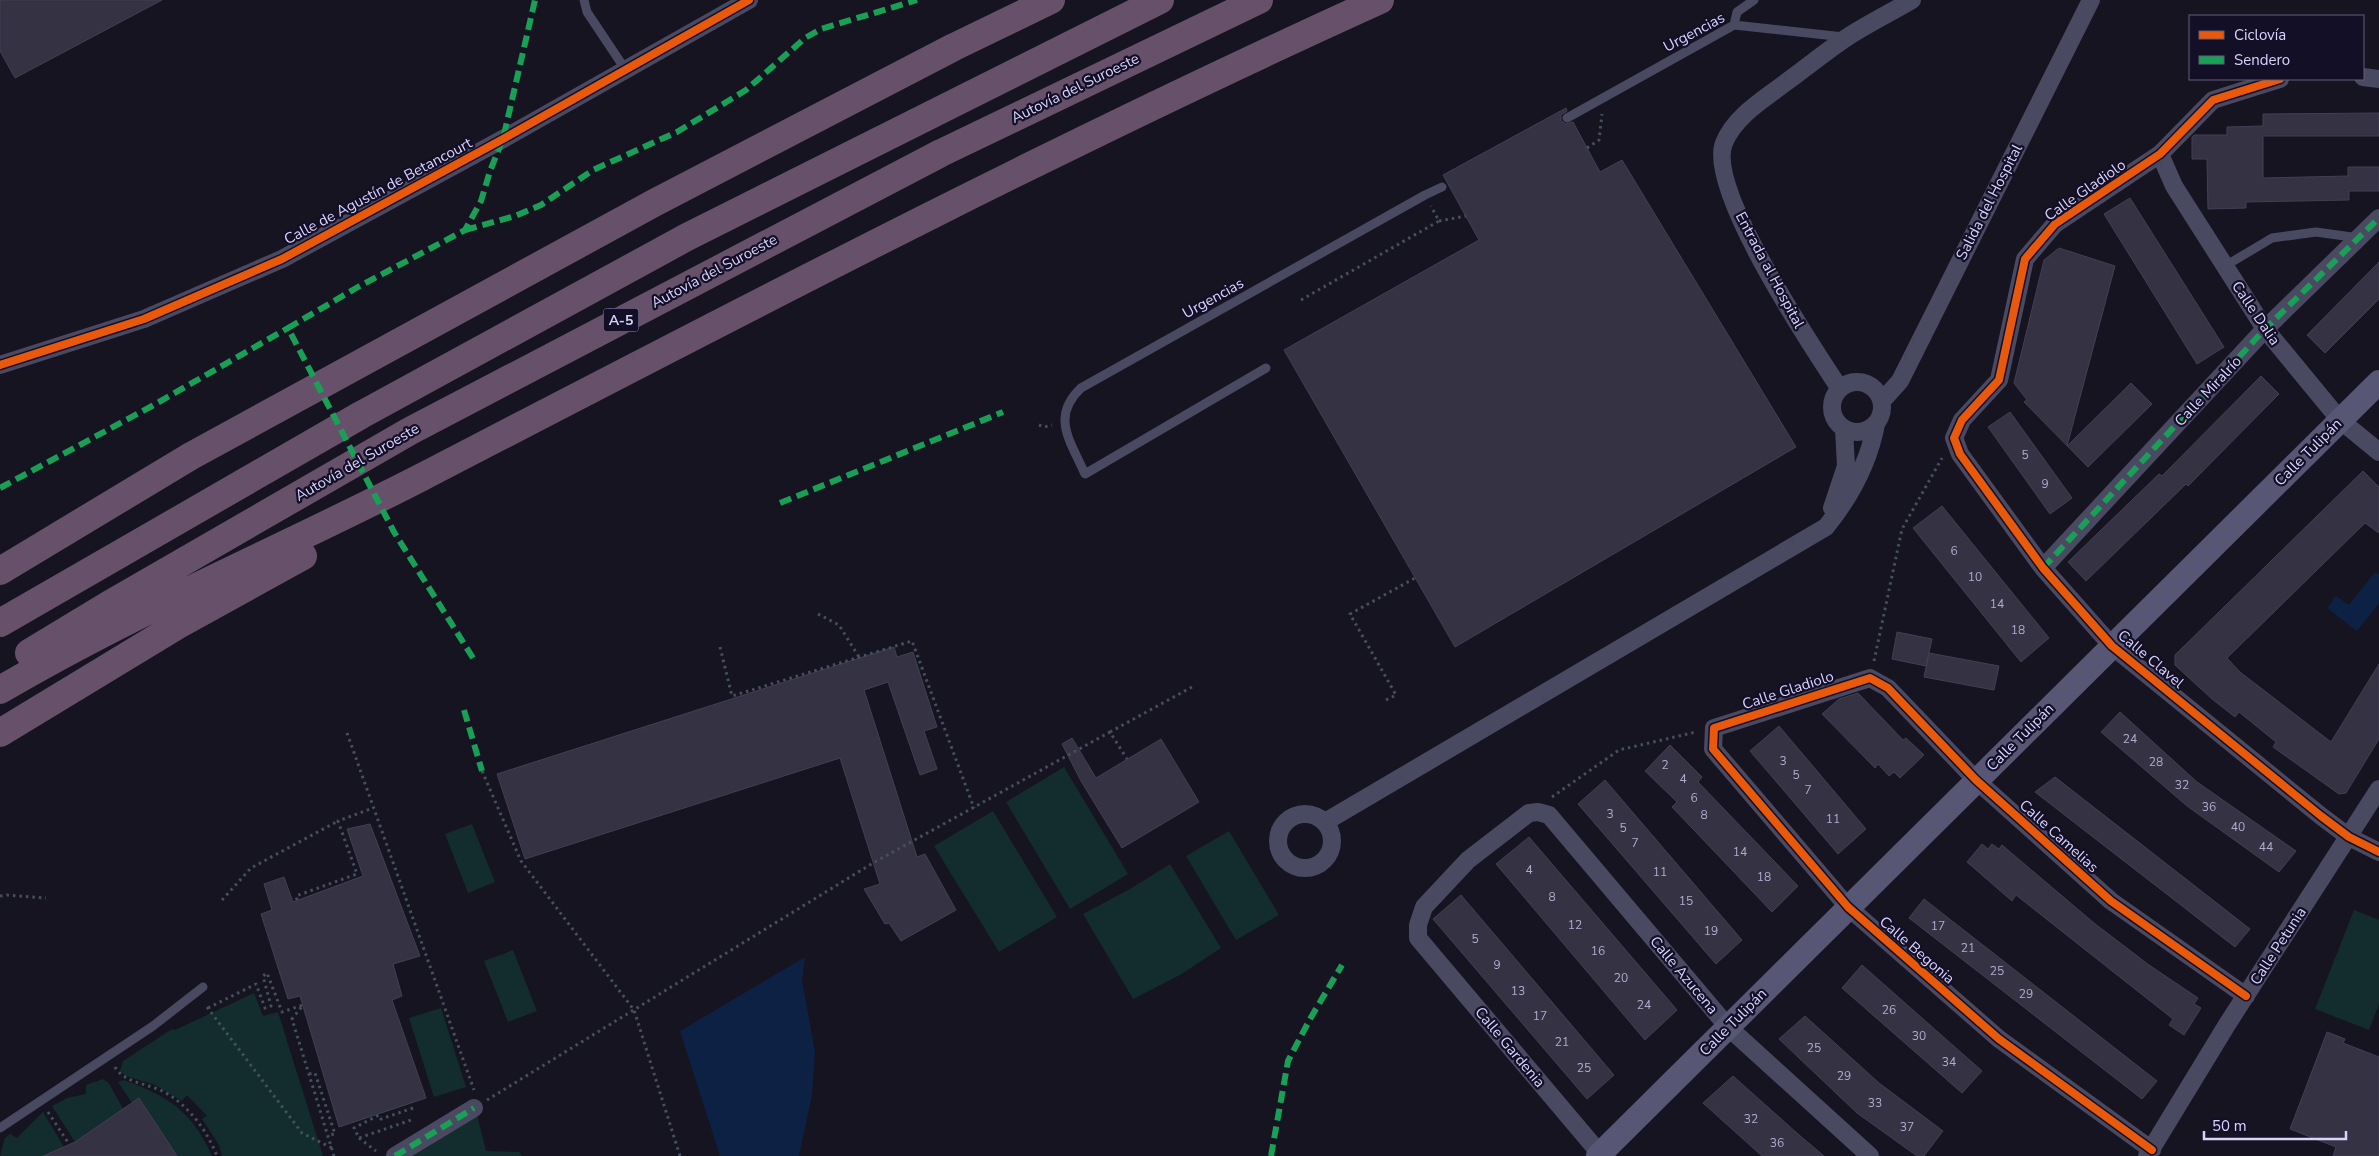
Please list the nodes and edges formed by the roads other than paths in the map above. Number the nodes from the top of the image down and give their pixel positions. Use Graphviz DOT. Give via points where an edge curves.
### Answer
graph roads {
  1 [pos="584,0"];
  2 [pos="749,0"];
  3 [pos="1051,0"];
  4 [pos="1160,0"];
  5 [pos="1259,0"];
  6 [pos="1380,0"];
  7 [pos="1754,0"];
  8 [pos="1912,0"];
  9 [pos="2091,0"];
  10 [pos="1734,25"];
  11 [pos="1847,38"];
  12 [pos="625,69"];
  13 [pos="2364,77"];
  14 [pos="2379,79"];
  15 [pos="2277,80"];
  16 [pos="1567,118"];
  17 [pos="2160,154"];
  18 [pos="1442,187"];
  19 [pos="2379,218"];
  20 [pos="2359,238"];
  21 [pos="2225,266"];
  22 [pos="2265,330"];
  23 [pos="0,365"];
  24 [pos="1266,368"];
  25 [pos="2379,382"];
  26 [pos="1840,389"];
  27 [pos="1882,401"];
  28 [pos="2340,420"];
  29 [pos="527,422"];
  30 [pos="1876,424"];
  31 [pos="1844,429"];
  32 [pos="1954,438"];
  33 [pos="2379,452"];
  34 [pos="1826,527"];
  35 [pos="2043,568"];
  36 [pos="0,571"];
  37 [pos="0,622"];
  38 [pos="2112,646"];
  39 [pos="0,670"];
  40 [pos="1870,678"];
  41 [pos="0,690"];
  42 [pos="1714,728"];
  43 [pos="0,733"];
  44 [pos="1976,780"];
  45 [pos="2379,788"];
  46 [pos="1324,822"];
  47 [pos="2349,837"];
  48 [pos="2379,852"];
  49 [pos="1848,907"];
  50 [pos="1418,938"];
  51 [pos="203,986"];
  52 [pos="2246,996"];
  53 [pos="1728,1027"];
  54 [pos="477,1106"];
  55 [pos="0,1128"];
  56 [pos="2149,1153"];
  57 [pos="1600,1155"];
  58 [pos="395,1156"];
  59 [pos="1870,1156"];
  1 -- 12 [label="lane" via="588,12"];
  2 -- 12 [label="street, Calle de Agustín de Betancourt"];
  3 -- 36 [label="highway" via="654,203 191,456"];
  4 -- 37 [label="highway" via="687,237 361,415"];
  5 -- 39 [label="highway, Autovía del Suroeste / A-5" via="941,153 410,431"];
  6 -- 29 [label="highway" via="1214,75"];
  7 -- 10 [label="lane" via="1737,12"];
  8 -- 11 [label="street, Entrada al Hospital"];
  9 -- 27 [label="street, Salida del Hospital" via="1900,381"];
  10 -- 11 [label="lane, Urgencias"];
  10 -- 16 [label="lane, Urgencias"];
  11 -- 26 [label="street, Entrada al Hospital" via="1749,110 1723,144 1721,160 1730,194 1754,246 1809,343"];
  12 -- 23 [label="street, Calle de Agustín de Betancourt" via="282,258 144,319"];
  13 -- 14 [label="street"];
  15 -- 17 [label="street, Calle Gladiolo" via="2213,100"];
  17 -- 21 [label="street, Calle Dalia" via="2174,186"];
  17 -- 32 [label="street, Calle Gladiolo" via="2055,224 2025,260 1999,380 1962,420"];
  18 -- 24 [label="lane, Urgencias" via="1081,388 1068,404 1064,422 1085,474"];
  19 -- 20 [label="street, Calle Miralrío"];
  20 -- 21 [label="lane" via="2316,232 2272,238"];
  20 -- 22 [label="street, Calle Miralrío"];
  21 -- 22 [label="street, Calle Dalia"];
  22 -- 28 [label="street, Calle Dalia"];
  22 -- 35 [label="street, Calle Miralrío"];
  25 -- 28 [label="street, Calle Tulipán"];
  26 -- 27 [label="street" via="1851,383 1864,383 1875,390"];
  26 -- 31 [label="street" via="1832,410"];
  27 -- 30 [label="street" via="1882,413"];
  28 -- 33 [label="street, Calle Dalia"];
  28 -- 38 [label="street, Calle Tulipán"];
  29 -- 41 [label="highway" via="343,518 55,658"];
  29 -- 43 [label="highway" via="398,503 178,625"];
  30 -- 31 [label="street" via="1860,432"];
  30 -- 34 [label="street" via="1862,468 1844,504"];
  31 -- 34 [label="street" via="1846,466"];
  32 -- 35 [label="street, Calle Clavel" via="1960,454"];
  34 -- 46 [label="street"];
  35 -- 38 [label="street, Calle Clavel"];
  38 -- 44 [label="street, Calle Tulipán"];
  38 -- 47 [label="street, Calle Clavel"];
  40 -- 42 [label="street, Calle Gladiolo"];
  40 -- 44 [label="street, Calle Camelias" via="1888,688"];
  42 -- 49 [label="street, Calle Begonia" via="1713,749"];
  44 -- 49 [label="street, Calle Tulipán"];
  44 -- 52 [label="street, Calle Camelias" via="2111,901"];
  45 -- 47 [label="street, Calle Petunia"];
  47 -- 48 [label="street, Calle Clavel"];
  47 -- 52 [label="street, Calle Petunia"];
  49 -- 53 [label="street, Calle Tulipán"];
  49 -- 56 [label="street, Calle Begonia" via="1999,1040"];
  50 -- 53 [label="street, Calle Azucena" via="1424,907 1468,860 1529,813 1549,815"];
  50 -- 57 [label="street, Calle Gardenia"];
  51 -- 55 [label="lane" via="153,1026"];
  52 -- 56 [label="street, Calle Petunia"];
  53 -- 57 [label="street, Calle Tulipán"];
  53 -- 59 [label="street, Calle Azucena"];
  54 -- 58 [label="street"];
}
